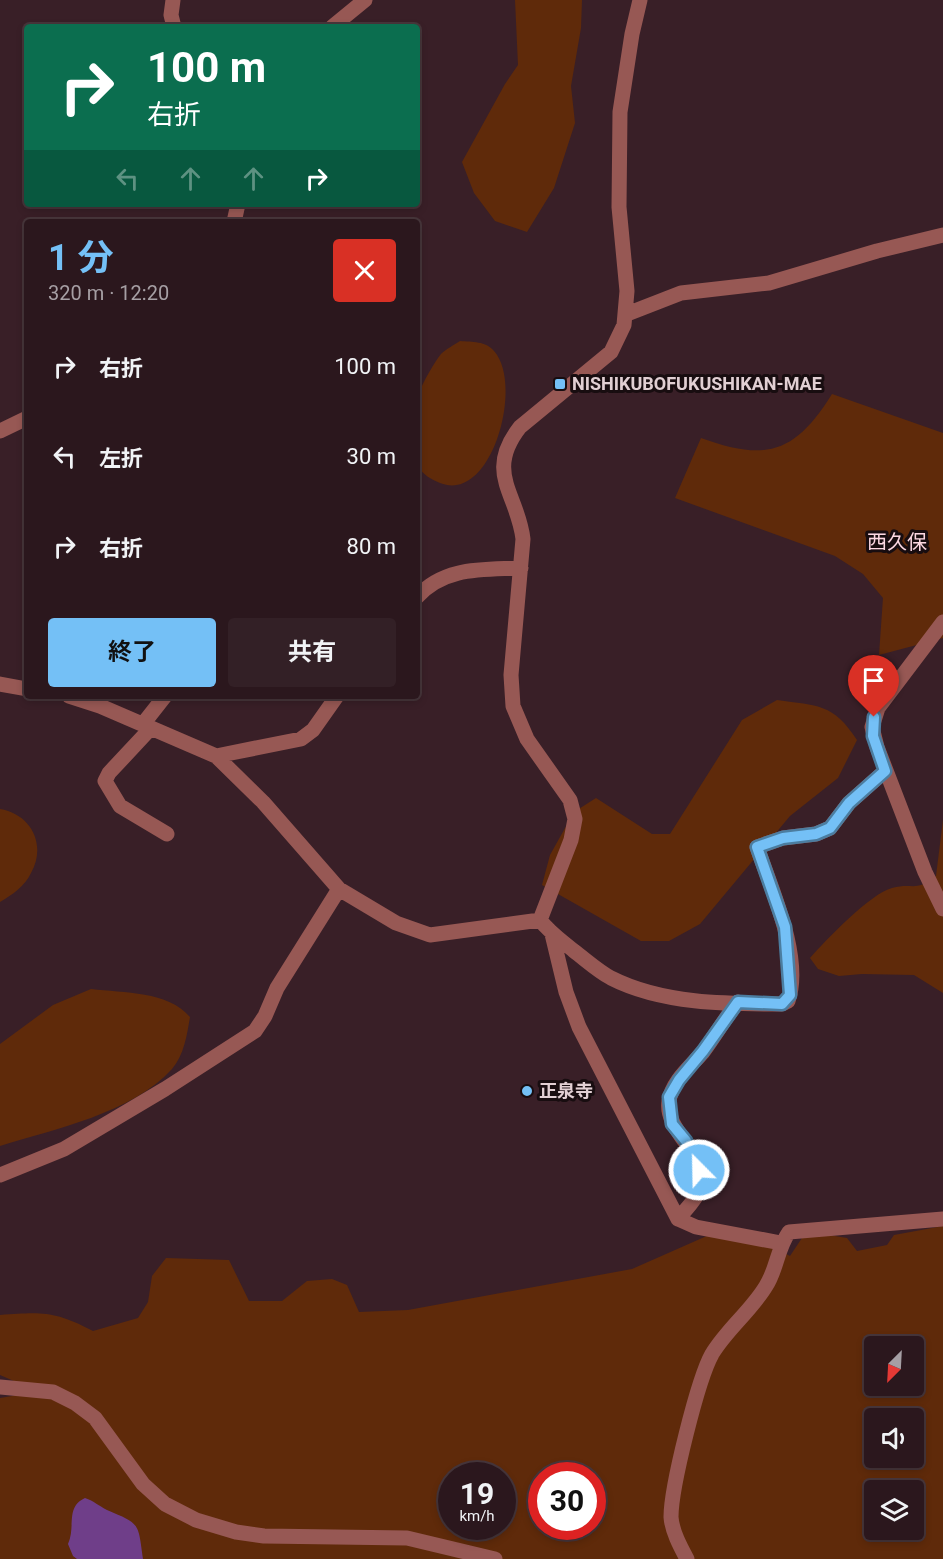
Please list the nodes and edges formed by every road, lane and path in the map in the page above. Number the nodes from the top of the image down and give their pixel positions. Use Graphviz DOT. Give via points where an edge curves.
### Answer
graph roads {
  1 [pos="173,0"];
  2 [pos="365,0"];
  3 [pos="640,0"];
  4 [pos="173,24"];
  5 [pos="337,24"];
  6 [pos="943,235"];
  7 [pos="627,314"];
  8 [pos="24,419"];
  9 [pos="0,431"];
  10 [pos="521,568"];
  11 [pos="420,594"];
  12 [pos="943,622"];
  13 [pos="0,684"];
  14 [pos="24,688"];
  15 [pos="77,699"];
  16 [pos="163,699"];
  17 [pos="335,699"];
  18 [pos="147,726"];
  19 [pos="216,756"];
  20 [pos="885,771"];
  21 [pos="167,834"];
  22 [pos="339,889"];
  23 [pos="943,909"];
  24 [pos="540,920"];
  25 [pos="552,934"];
  26 [pos="738,1002"];
  27 [pos="0,1175"];
  28 [pos="678,1219"];
  29 [pos="943,1219"];
  30 [pos="781,1244"];
  31 [pos="0,1387"];
  32 [pos="495,1559"];
  33 [pos="687,1559"];
  1 -- 4 [label="street"];
  2 -- 5 [label="street"];
  3 -- 7 [label="street" via="620,112 619,207"];
  6 -- 7 [label="street" via="769,283 681,293"];
  7 -- 10 [label="street" via="611,352 525,422 511,438 504,482 522,530"];
  8 -- 9 [label="street"];
  10 -- 11 [label="street" via="454,573"];
  10 -- 24 [label="street" via="511,675 513,706 527,739 570,800 575,819 572,840"];
  12 -- 20 [label="street" via="874,717 873,736"];
  13 -- 14 [label="street"];
  15 -- 18 [label="street"];
  16 -- 18 [label="street"];
  17 -- 19 [label="street" via="313,730 301,739"];
  18 -- 19 [label="street"];
  18 -- 21 [label="street" via="105,781 120,806"];
  19 -- 22 [label="street" via="263,802"];
  20 -- 23 [label="street" via="924,872"];
  20 -- 26 [label="street" via="849,803 830,828 757,847 785,927 790,995 782,1004"];
  22 -- 24 [label="street" via="396,923 430,935"];
  22 -- 27 [label="street" via="255,1031 64,1149"];
  24 -- 25 [label="street"];
  25 -- 26 [label="street" via="601,972 636,988 686,999"];
  25 -- 28 [label="street" via="579,1028"];
  26 -- 28 [label="street" via="669,1097 672,1124 686,1141 701,1180 699,1192"];
  28 -- 30 [label="street" via="696,1227"];
  29 -- 30 [label="street" via="789,1232"];
  30 -- 33 [label="street" via="767,1285 721,1340 704,1372 671,1518"];
  31 -- 32 [label="street" via="53,1392 75,1403 103,1427 143,1484 165,1504 196,1520 264,1536 407,1538"];
}
